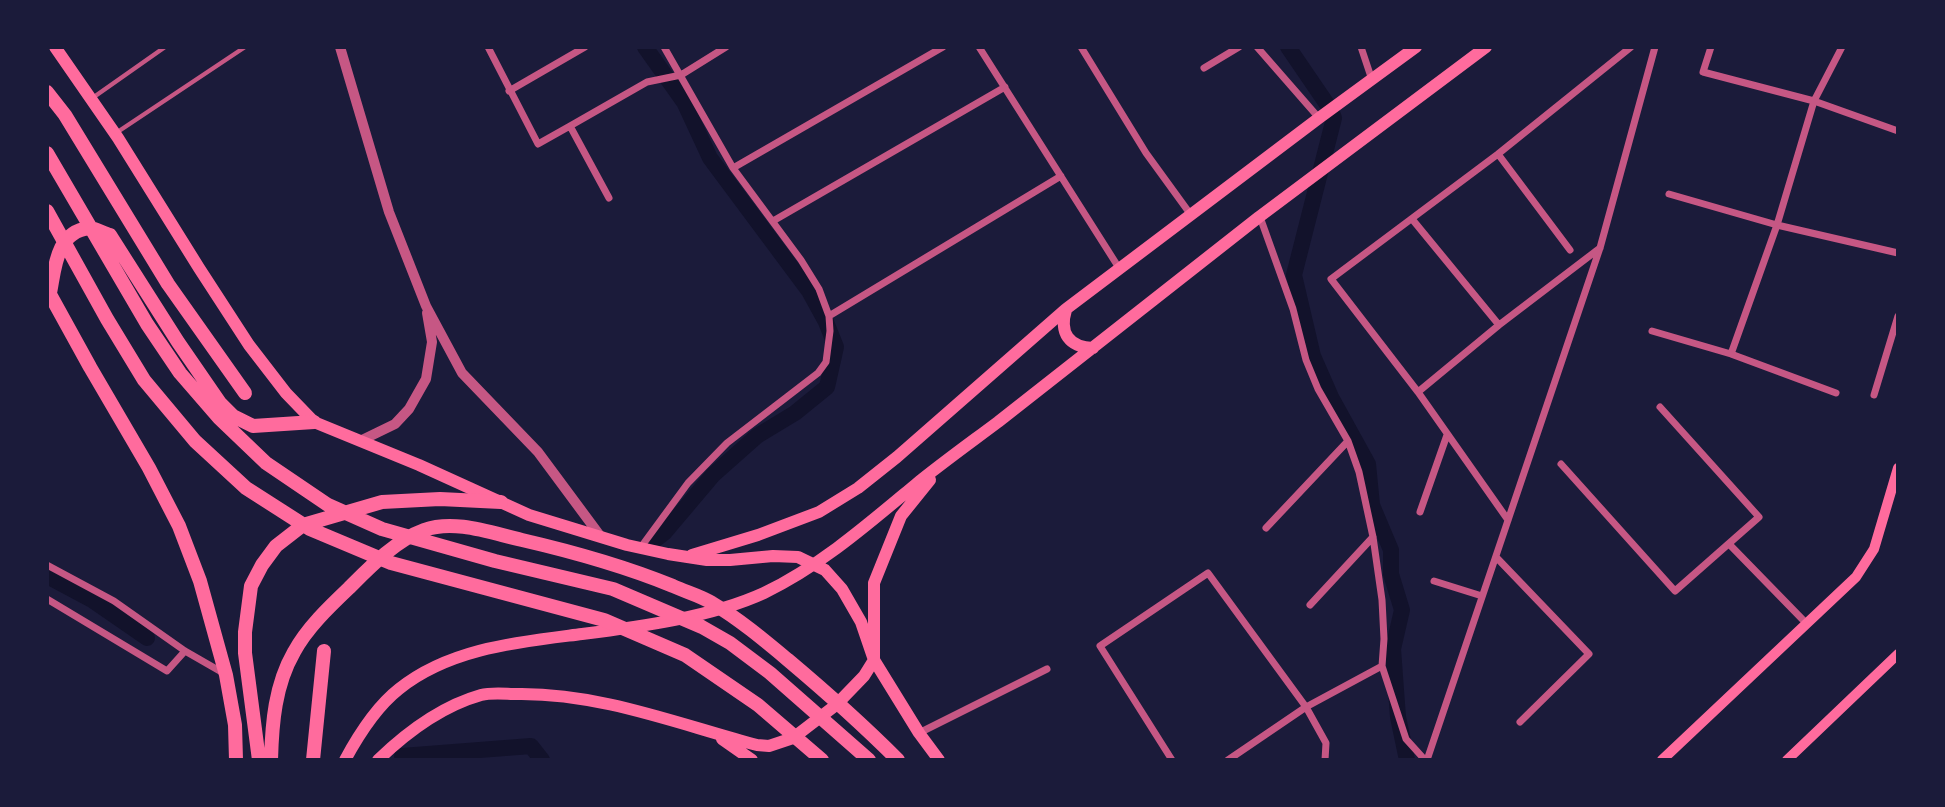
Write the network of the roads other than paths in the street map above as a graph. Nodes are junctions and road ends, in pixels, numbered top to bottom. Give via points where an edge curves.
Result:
1 (55, 47) edge
2 (165, 47) edge
3 (245, 47) edge
4 (340, 47) edge
5 (488, 47) edge
6 (585, 47) edge
7 (664, 47) edge
8 (726, 47) edge
9 (943, 47) edge
10 (979, 47) edge
11 (1081, 47) edge
12 (1239, 47) edge
13 (1256, 47) edge
14 (1361, 47) edge
15 (1416, 47) edge
16 (1486, 47) edge
17 (1631, 47) edge
18 (1655, 47) edge
19 (1712, 47) edge
20 (1842, 47) edge
21 (1204, 68) dead end
22 (681, 75) junction
23 (1372, 80) junction
24 (1005, 87) junction
25 (509, 91) junction
26 (47, 92) edge
27 (91, 99) junction
28 (1814, 102) junction
29 (1319, 118) junction
30 (570, 126) junction
31 (1898, 131) edge
32 (115, 134) junction
33 (47, 153) edge
34 (1498, 154) junction
35 (733, 168) junction
36 (1061, 176) junction
37 (1669, 194) dead end
38 (609, 198) dead end
39 (47, 211) edge
40 (1191, 215) junction
41 (1260, 217) junction
42 (1412, 219) junction
43 (773, 221) junction
44 (1777, 225) junction
45 (1600, 247) junction
46 (1570, 250) dead end
47 (1898, 253) edge
48 (1119, 268) junction
49 (49, 291) edge
50 (426, 306) junction
51 (1066, 309) junction
52 (829, 316) junction
53 (1898, 316) edge
54 (1499, 325) junction
55 (1652, 331) dead end
56 (1093, 348) junction
57 (1731, 354) junction
58 (1418, 392) junction
59 (245, 393) dead end
60 (1836, 393) dead end
61 (1874, 396) dead end
62 (1660, 407) dead end
63 (314, 422) junction
64 (1447, 435) junction
65 (1348, 440) junction
66 (360, 441) junction
67 (943, 463) junction
68 (1561, 464) dead end
69 (1898, 468) edge
70 (501, 502) junction
71 (1420, 512) dead end
72 (1508, 520) junction
73 (1266, 528) dead end
74 (601, 537) junction
75 (1373, 537) junction
76 (1729, 544) junction
77 (641, 547) junction
78 (685, 557) junction
79 (1496, 557) junction
80 (47, 565) edge
81 (1434, 581) dead end
82 (1482, 596) junction
83 (47, 599) edge
84 (1310, 605) dead end
85 (1806, 623) junction
86 (185, 650) junction
87 (324, 651) dead end
88 (1898, 654) edge
89 (874, 660) junction
90 (1382, 666) junction
91 (1047, 669) dead end
92 (226, 675) junction
93 (1306, 708) junction
94 (1520, 722) dead end
95 (713, 733) junction
96 (919, 733) junction
97 (1799, 755) edge
98 (236, 760) edge
99 (259, 760) edge
100 (271, 760) edge
101 (313, 760) edge
102 (345, 760) edge
103 (378, 760) edge
104 (741, 760) edge
105 (752, 760) edge
106 (822, 760) edge
107 (869, 760) edge
108 (898, 760) edge
109 (939, 760) edge
110 (1172, 760) edge
111 (1228, 760) edge
112 (1325, 760) edge
113 (1426, 760) edge
114 (1662, 760) edge
115 (1787, 760) edge

1 - 27 main road
2 - 27 lane
3 - 32 lane
4 - 50 street via 389,212
5 - 25 street
6 - 25 street
7 - 22 street
8 - 22 street
9 - 35 street
10 - 24 street
11 - 40 street via 1146,153
12 - 21 street
13 - 29 street
14 - 23 street
15 - 23 main road
16 - 41 main road
17 - 34 street
18 - 45 street
19 - 28 street via 1703,72
20 - 28 street
22 - 30 street via 647,82
22 - 35 street
23 - 29 main road
24 - 36 street
24 - 43 street
25 - 30 street via 538,144
26 - 59 highway via 169,284
27 - 32 main road
28 - 31 street
28 - 44 street
29 - 40 main road
30 - 38 street
32 - 63 main road via 249,345
33 - 107 highway via 180,373 266,463 328,505 382,529 613,589 702,626 770,673
34 - 42 street
34 - 46 street
35 - 43 street
36 - 48 street
36 - 52 street
37 - 44 street
39 - 106 highway via 144,380 195,440 246,488 310,529 391,563 604,620 685,655 758,705
40 - 48 main road
41 - 56 main road
41 - 65 street via 1306,360
42 - 54 street
42 - 58 street via 1331,279
43 - 52 street via 819,289
44 - 47 street
44 - 57 street
45 - 54 street
45 - 72 street
48 - 51 main road
49 - 63 highway via 60,246 72,234 91,228 110,235 178,342 233,416 253,426
49 - 92 highway via 179,526
50 - 66 street via 432,342 426,379 395,424
50 - 74 street via 462,373 538,452
51 - 56 main road via 1065,332 1082,348
51 - 78 main road via 858,488 819,512
52 - 77 street via 826,362 818,373 727,443 688,483
53 - 61 street
54 - 58 street
55 - 57 street
56 - 67 main road
57 - 60 street
58 - 64 street
62 - 76 street via 1759,517
63 - 66 main road
64 - 71 street
64 - 72 street
65 - 73 street
65 - 75 street
66 - 70 main road
67 - 89 main road via 901,516 874,583
67 - 102 main road via 849,541 743,601 645,626 547,638 451,658 397,690 371,718
68 - 76 street via 1675,591
69 - 85 main road via 1874,549 1856,577
70 - 74 main road
70 - 99 highway via 382,502 303,526 276,546 251,586 245,632
72 - 79 street
74 - 77 main road
75 - 84 street
75 - 90 street via 1382,600
76 - 85 street
77 - 78 main road
78 - 89 main road via 798,557 825,570 861,622
79 - 82 street
79 - 94 street via 1589,654
80 - 86 street via 114,601
81 - 82 street
82 - 113 street
83 - 86 street via 167,671
85 - 114 main road
86 - 92 street
87 - 101 highway
88 - 97 main road
89 - 95 main road via 835,705 793,738 757,746
89 - 96 main road
90 - 93 street
90 - 113 street via 1406,739
91 - 96 street
92 - 98 highway
93 - 110 street via 1208,573 1100,646
93 - 111 street
93 - 112 street via 1326,743
95 - 103 main road via 571,696 483,695 440,712
95 - 104 main road
95 - 105 main road
96 - 109 main road
97 - 115 main road
100 - 108 highway via 278,694 294,651 335,602 390,550 423,530 446,525 601,560 711,602 767,643

